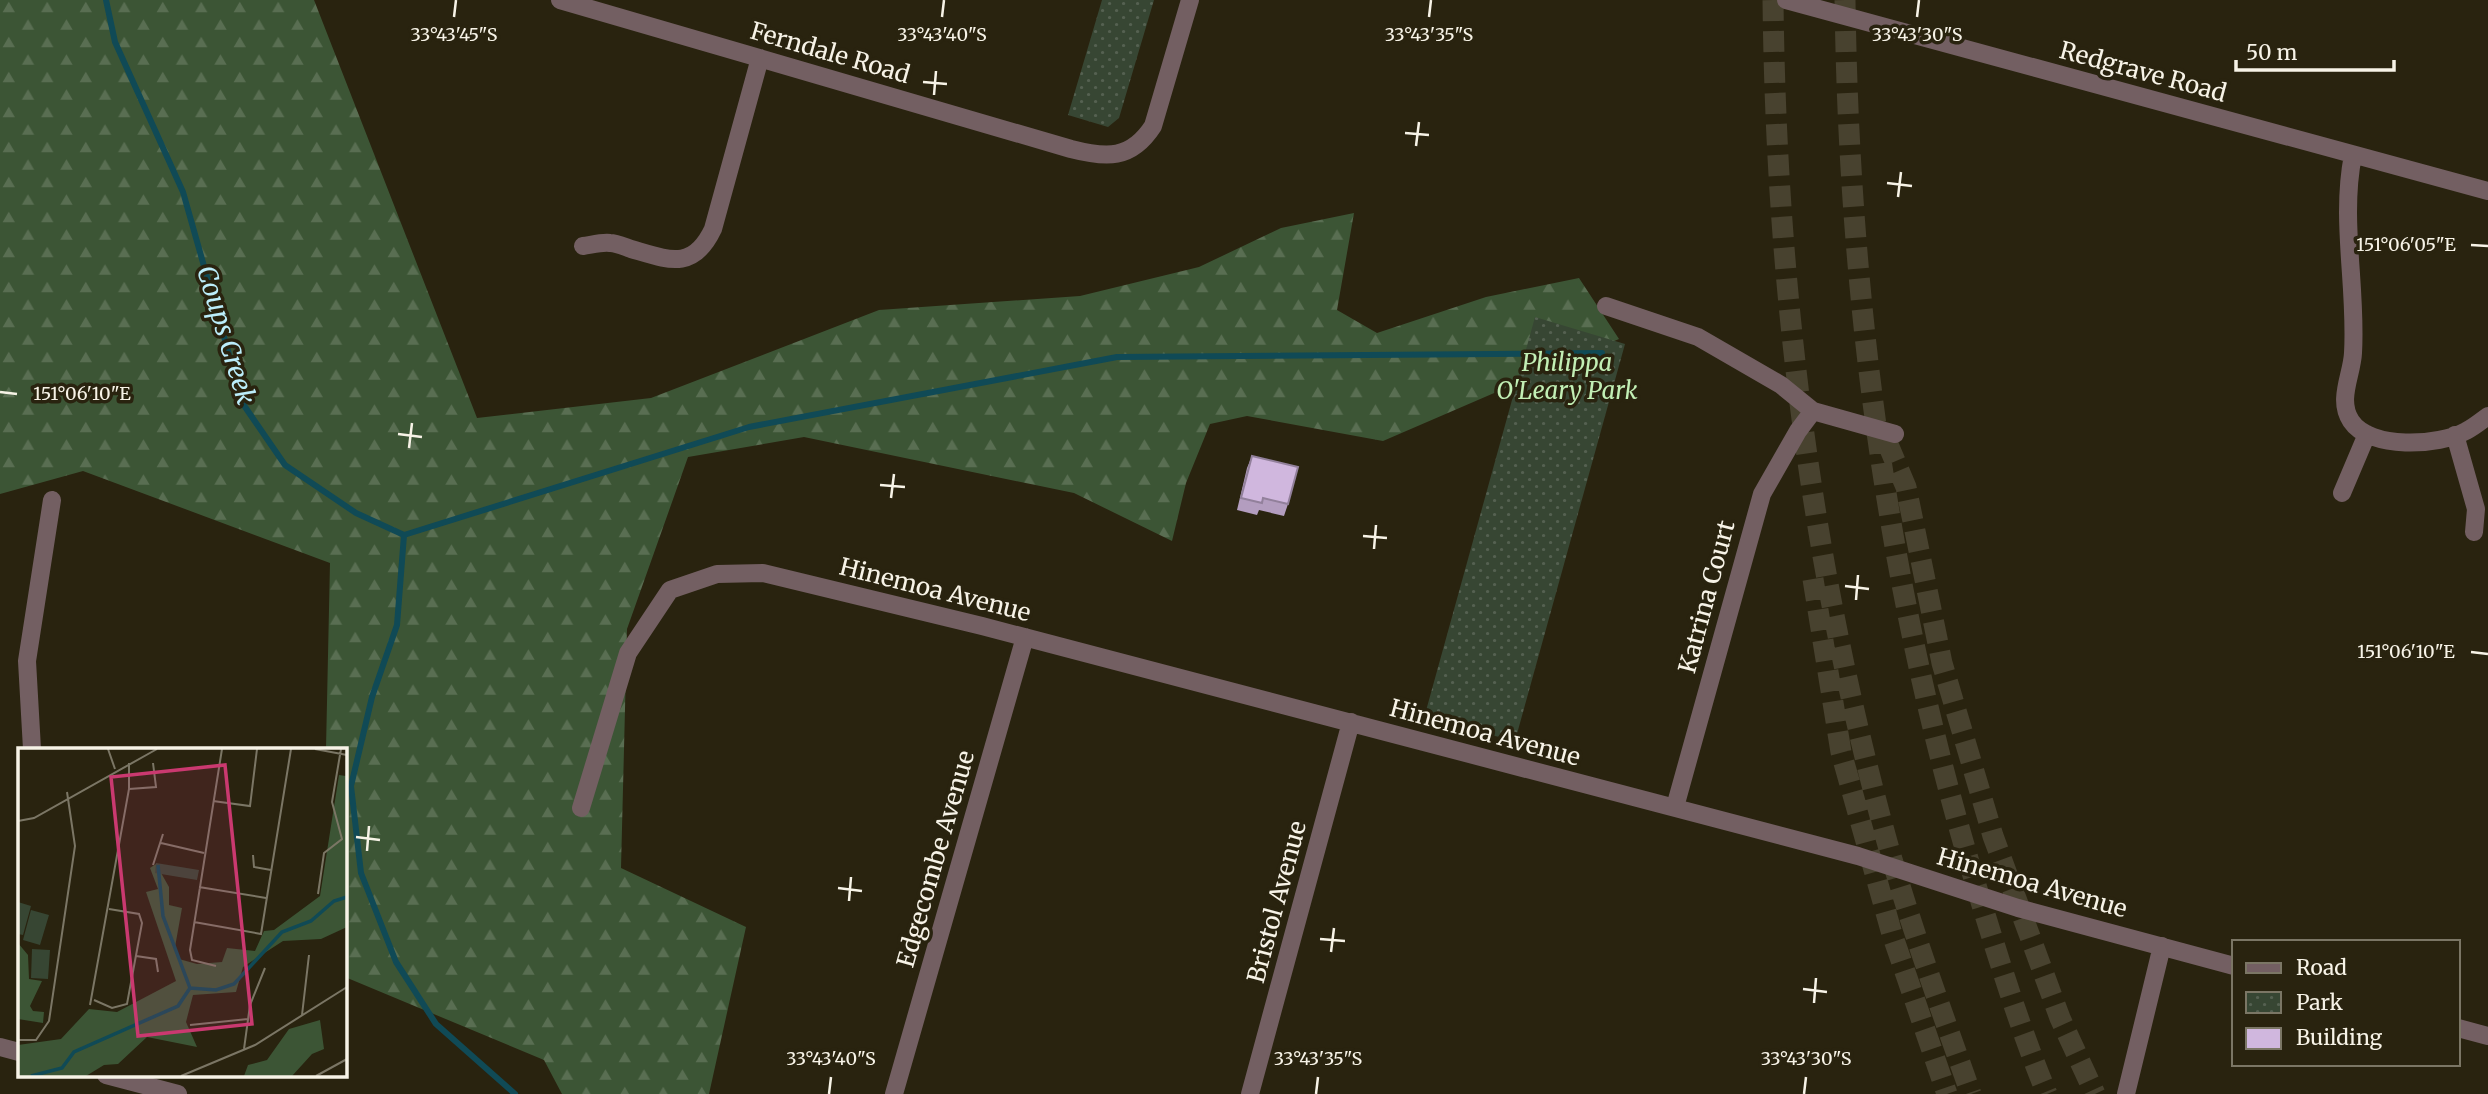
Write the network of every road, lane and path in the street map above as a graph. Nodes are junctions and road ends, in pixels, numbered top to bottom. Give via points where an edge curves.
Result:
1 (560, 0) edge
2 (1190, 0) edge
3 (1786, 0) edge
4 (760, 58) junction
5 (2353, 155) junction
6 (2488, 191) edge
7 (583, 246) dead end
8 (1606, 306) dead end
9 (1813, 411) junction
10 (2488, 416) edge
11 (1895, 434) dead end
12 (2367, 434) junction
13 (2455, 435) junction
14 (2342, 492) dead end
15 (52, 500) dead end
16 (2474, 532) dead end
17 (1025, 638) junction
18 (1351, 722) junction
19 (32, 748) edge
20 (1675, 807) junction
21 (581, 808) dead end
22 (2162, 946) junction
23 (2232, 965) edge
24 (2460, 1029) edge
25 (2488, 1036) edge
26 (0, 1047) edge
27 (18, 1052) edge
28 (110, 1076) edge
29 (178, 1094) edge
30 (894, 1094) edge
31 (1250, 1094) edge
32 (2126, 1094) edge

1 - 4 street, Ferndale Road
2 - 4 street, Ferndale Road via 1153,126 1143,142 1110,155 1070,149
3 - 5 street, Redgrave Road
4 - 7 street via 707,243 681,260 611,243
5 - 6 street, Redgrave Road
5 - 12 street via 2347,209 2353,354 2345,397 2350,420
8 - 9 street via 1698,337 1781,386
9 - 11 street
9 - 20 street, Katrina Court via 1762,494
10 - 13 street
12 - 13 street via 2425,442
12 - 14 street
13 - 16 street via 2476,509
15 - 19 street via 27,661
17 - 18 street, Hinemoa Avenue
17 - 21 street, Hinemoa Avenue via 763,573 717,574 670,590 628,653
17 - 30 street, Edgecombe Avenue
18 - 20 street, Hinemoa Avenue
18 - 31 street, Bristol Avenue
20 - 22 street, Hinemoa Avenue
22 - 23 street, Hinemoa Avenue
22 - 32 street
24 - 25 street
26 - 27 street
28 - 29 street

